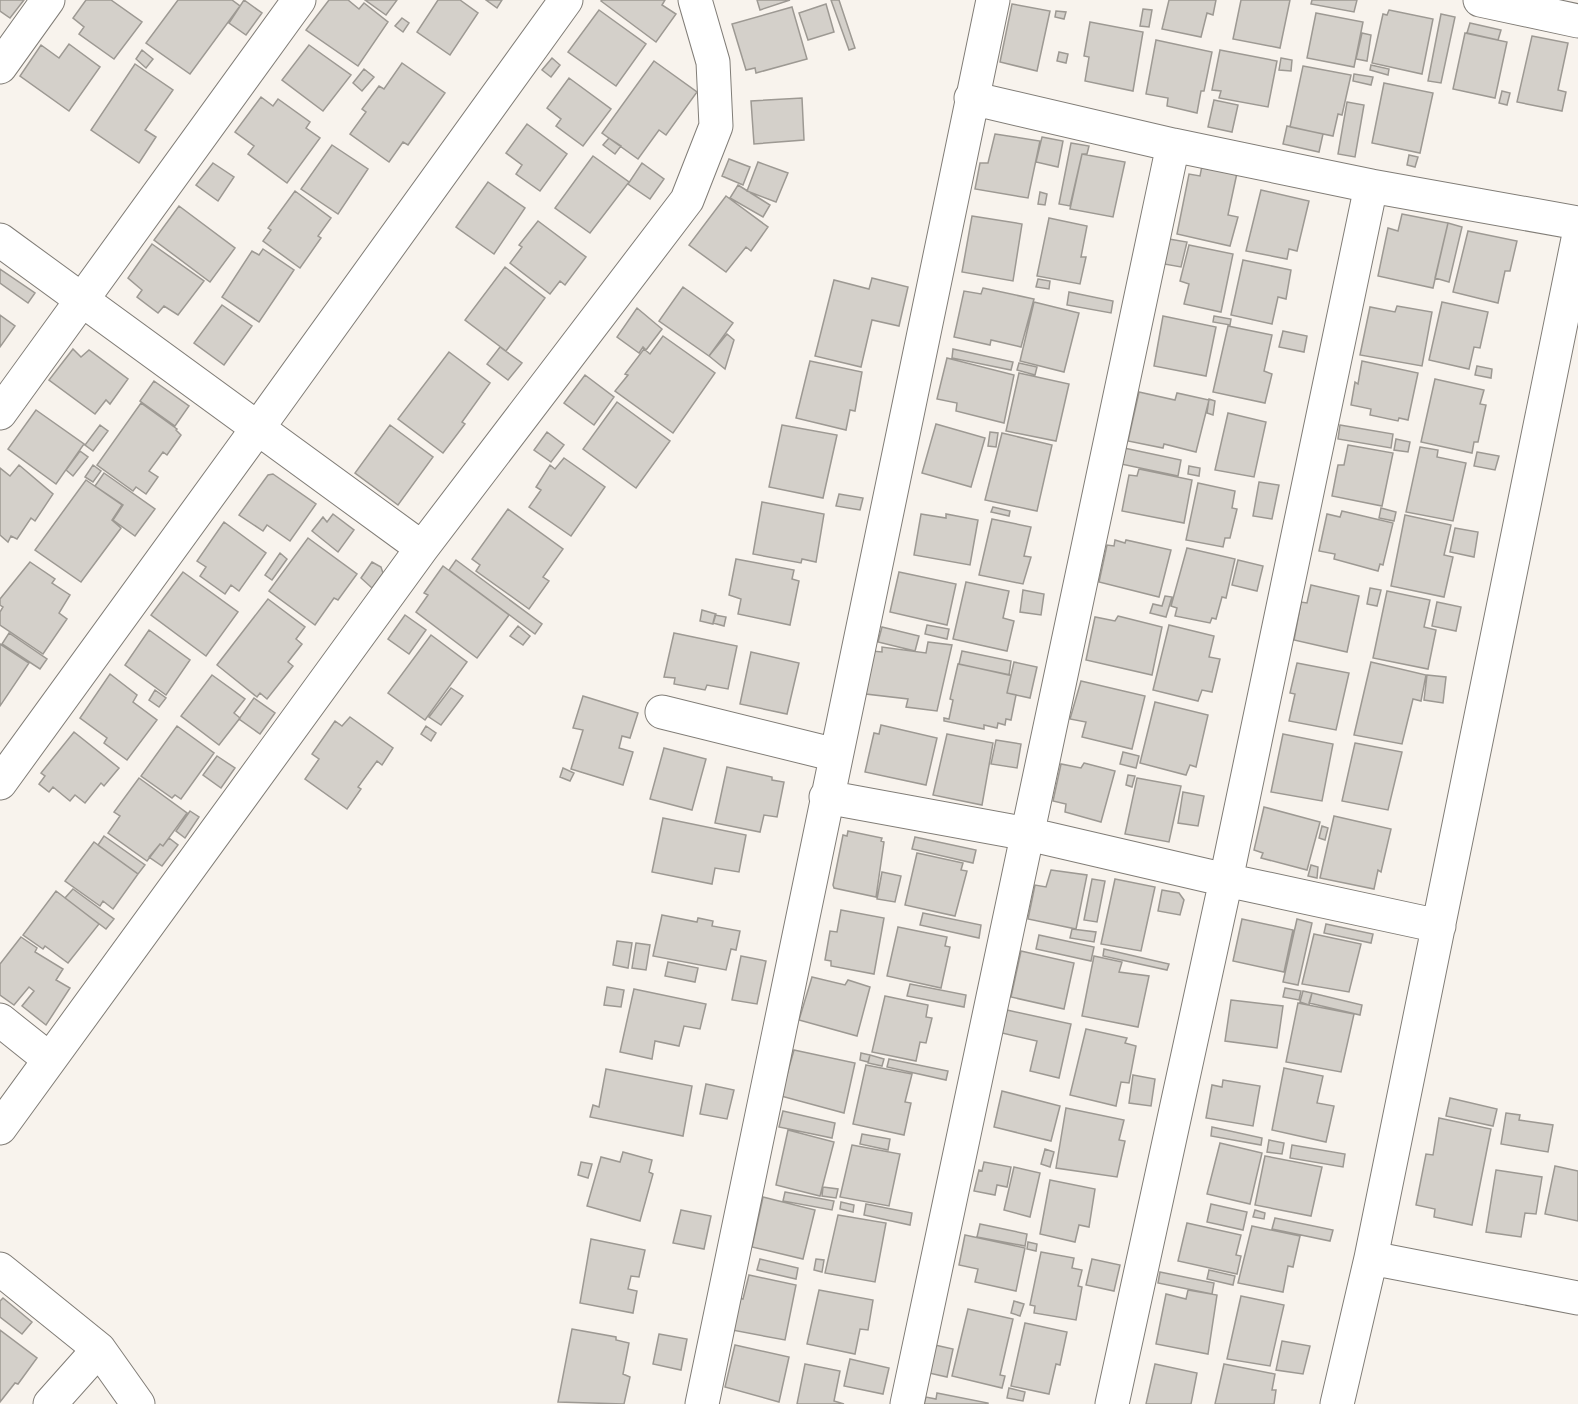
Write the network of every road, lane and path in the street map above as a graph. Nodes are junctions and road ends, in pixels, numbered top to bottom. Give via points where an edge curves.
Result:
1 (48, 0) edge
2 (299, 0) edge
3 (566, 0) edge
4 (695, 0) edge
5 (993, 0) edge
6 (1480, 0) edge
7 (1578, 21) edge
8 (0, 67) edge
9 (971, 98) junction
10 (1173, 145) junction
11 (1371, 186) junction
12 (1578, 223) edge
13 (1578, 239) edge
14 (0, 240) edge
15 (83, 300) junction
16 (0, 413) edge
17 (258, 429) junction
18 (422, 548) junction
19 (662, 712) dead end
20 (836, 755) junction
21 (0, 783) edge
22 (826, 797) junction
23 (1028, 834) junction
24 (1226, 880) junction
25 (1439, 926) junction
26 (0, 1020) edge
27 (50, 1059) junction
28 (0, 1128) edge
29 (1371, 1258) junction
30 (0, 1269) edge
31 (1578, 1298) edge
32 (99, 1349) junction
33 (51, 1404) edge
34 (138, 1404) edge
35 (702, 1404) edge
36 (908, 1404) edge
37 (1112, 1404) edge
38 (1336, 1404) edge

1 - 8 street
2 - 15 street
3 - 17 street
4 - 18 street via 713,62 716,126 687,200
5 - 9 street
6 - 7 street
9 - 10 street
9 - 20 street
10 - 11 street
10 - 23 street
11 - 12 street
11 - 24 street
13 - 25 street
14 - 15 street
15 - 16 street
15 - 17 street
17 - 18 street
17 - 21 street
18 - 27 street
19 - 20 street
20 - 22 street
22 - 23 street
22 - 35 street
23 - 24 street
23 - 36 street
24 - 25 street
24 - 37 street
25 - 29 street
26 - 27 street
27 - 28 street
29 - 31 street
29 - 38 street
30 - 32 street
32 - 33 street
32 - 34 street

